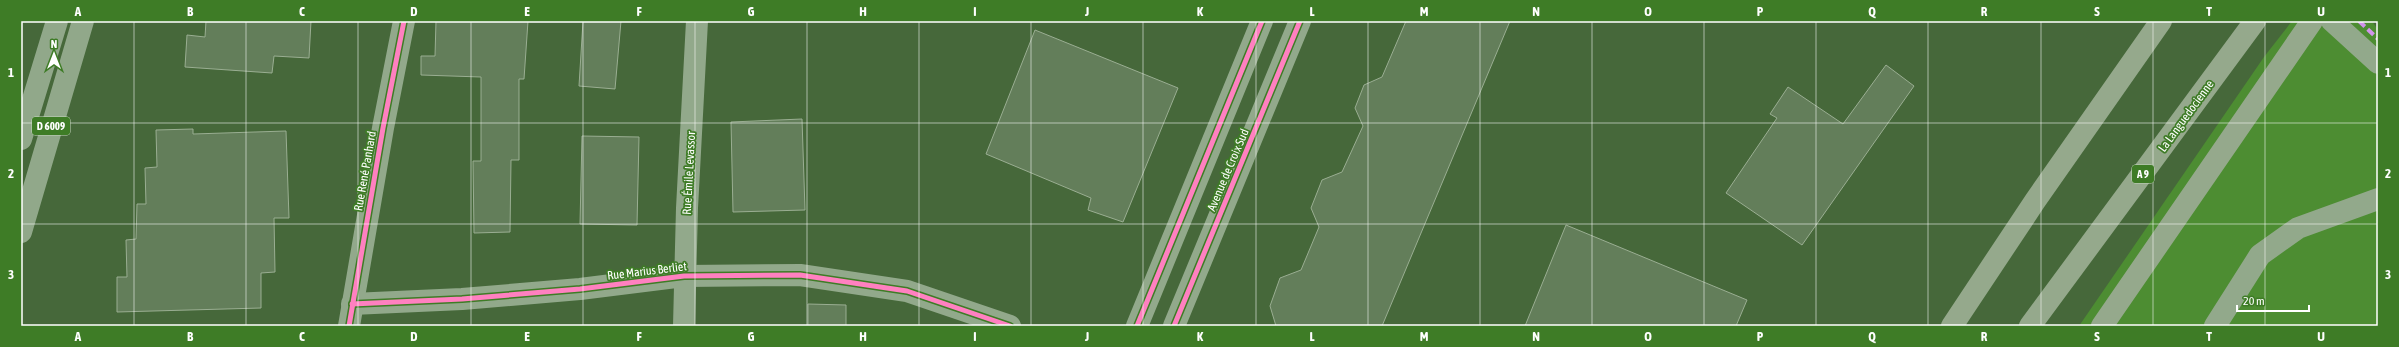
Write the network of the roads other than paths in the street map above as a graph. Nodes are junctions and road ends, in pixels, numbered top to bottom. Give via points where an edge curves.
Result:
1 (57, 21) edge
2 (83, 21) edge
3 (404, 21) edge
4 (697, 21) edge
5 (1262, 21) edge
6 (1300, 21) edge
7 (2161, 21) edge
8 (2256, 21) edge
9 (2312, 21) edge
10 (2332, 21) edge
11 (2372, 58) edge
12 (21, 139) edge
13 (2378, 199) edge
14 (21, 232) edge
15 (684, 276) junction
16 (352, 304) junction
17 (349, 326) edge
18 (684, 326) edge
19 (1010, 326) edge
20 (1137, 326) edge
21 (1174, 326) edge
22 (1952, 326) edge
23 (2030, 326) edge
24 (2102, 326) edge
25 (2215, 326) edge

1 - 12 main road, D 6009
2 - 14 main road, D 6009
3 - 16 street, Rue René Panhard
4 - 15 street, Rue Émile Levassor
5 - 20 street, Avenue de Croix Sud
6 - 21 street, Avenue de Croix Sud
7 - 22 highway via 2035,201
8 - 23 highway, La Languedocienne / A 9
9 - 24 highway
10 - 11 street
13 - 25 street via 2298,228 2260,254
15 - 16 street, Rue Marius Berliet via 556,292 462,300
15 - 18 street, Rue Émile Levassor
15 - 19 street, Rue Marius Berliet via 800,275 907,291
16 - 17 street, Rue René Panhard

